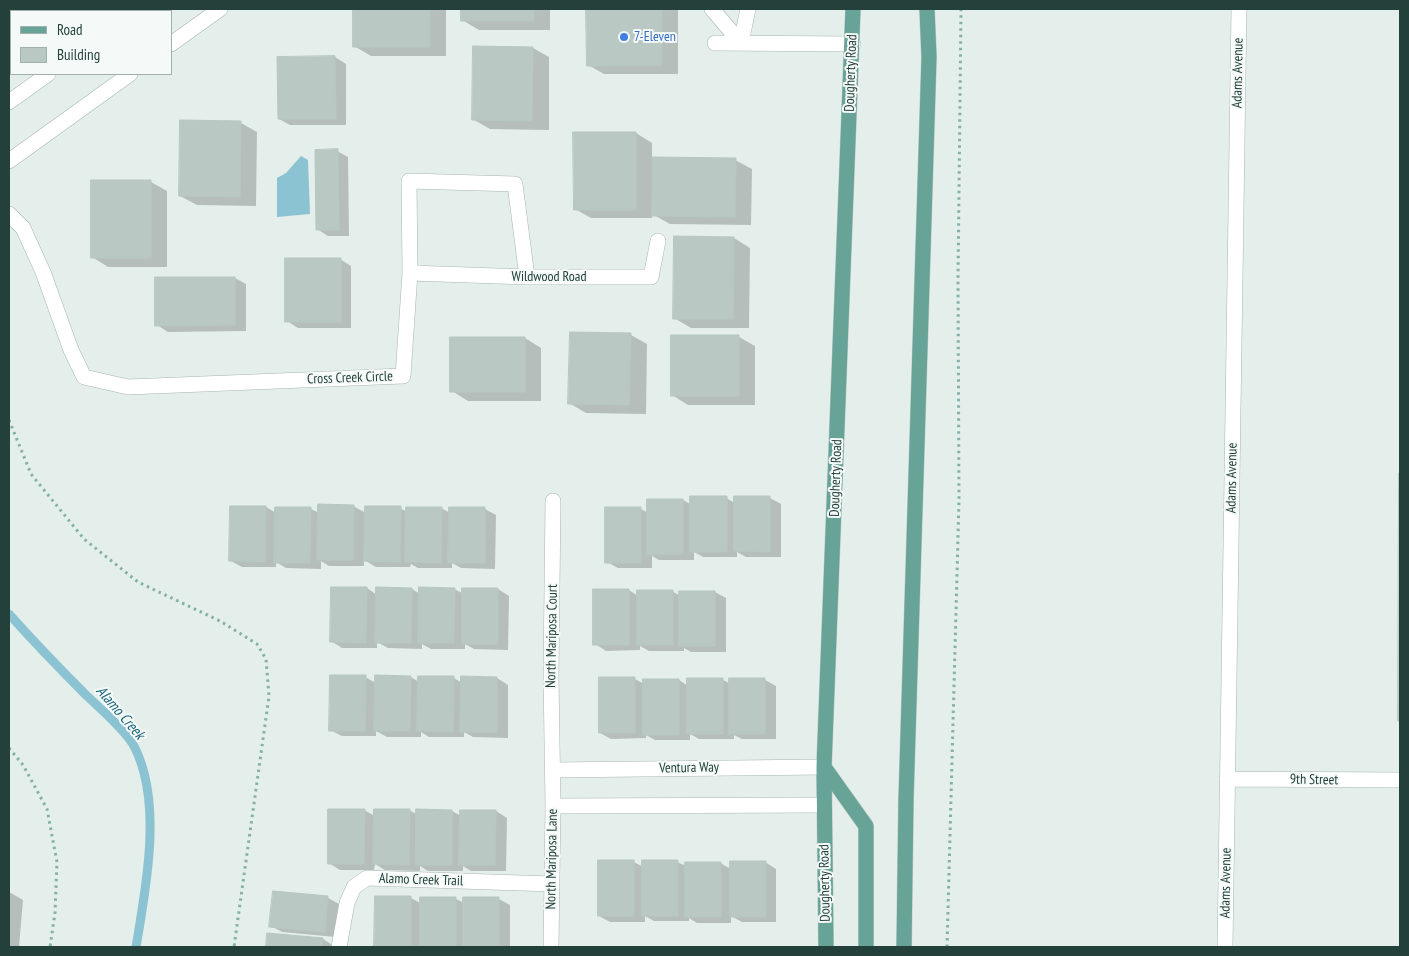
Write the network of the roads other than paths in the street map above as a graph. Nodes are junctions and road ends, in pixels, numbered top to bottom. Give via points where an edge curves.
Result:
1 (220, 9) edge
2 (712, 9) edge
3 (748, 9) edge
4 (853, 9) edge
5 (927, 9) edge
6 (1238, 9) edge
7 (172, 43) edge
8 (715, 43) dead end
9 (741, 43) junction
10 (853, 44) junction
11 (47, 75) edge
12 (129, 75) edge
13 (9, 102) edge
14 (9, 161) edge
15 (9, 214) edge
16 (658, 241) dead end
17 (410, 273) junction
18 (527, 277) junction
19 (553, 501) dead end
20 (824, 767) junction
21 (553, 770) junction
22 (1227, 779) junction
23 (1400, 780) edge
24 (824, 804) junction
25 (554, 806) junction
26 (552, 884) junction
27 (340, 947) edge
28 (551, 947) edge
29 (826, 947) edge
30 (866, 947) edge
31 (904, 947) edge
32 (1225, 947) edge

1 - 7 street
2 - 9 street
3 - 9 street
4 - 10 main road, Dougherty Road
5 - 31 main road
6 - 22 street, Adams Avenue
8 - 9 street
9 - 10 street
10 - 20 main road, Dougherty Road
11 - 13 street
12 - 14 street
15 - 17 street, Cross Creek Circle via 23,228 84,377 128,387 403,376
16 - 18 street, Wildwood Road via 651,277
17 - 18 street, Wildwood Road
17 - 18 street, Cross Creek Circle via 409,181 515,184
19 - 21 street, North Mariposa Court
20 - 21 street, Ventura Way
20 - 24 main road, Dougherty Road
20 - 30 main road via 866,826
21 - 25 street, North Mariposa Lane
22 - 23 street, 9th Street
22 - 32 street, Adams Avenue
24 - 25 street
24 - 29 main road, Dougherty Road
25 - 26 street, North Mariposa Lane
26 - 27 street, Alamo Creek Trail via 367,878 354,887 347,903
26 - 28 street, North Mariposa Lane

